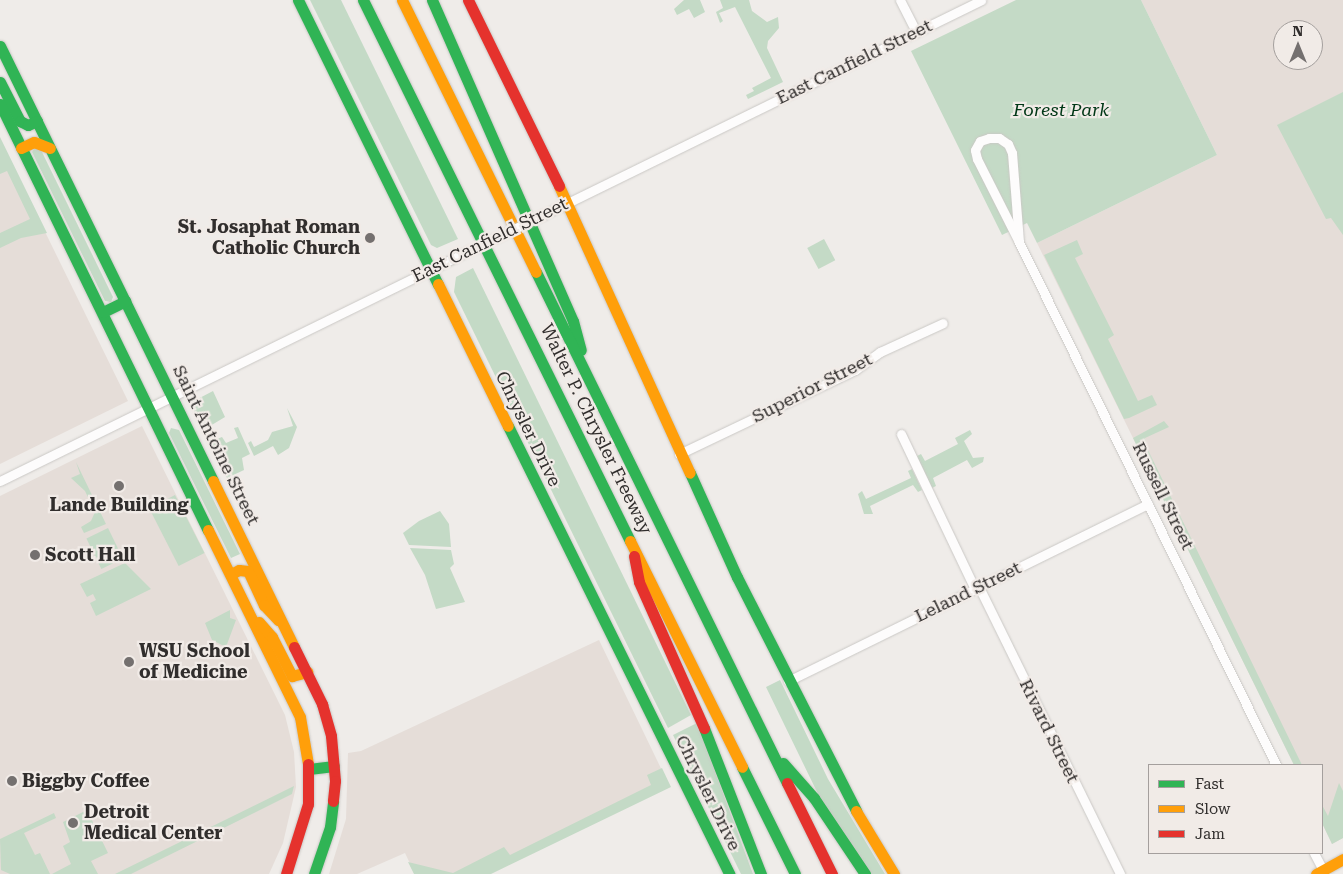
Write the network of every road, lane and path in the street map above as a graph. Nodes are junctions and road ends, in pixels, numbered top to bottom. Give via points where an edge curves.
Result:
1 (298, 0) edge
2 (363, 0) edge
3 (402, 0) edge
4 (432, 0) edge
5 (468, 0) edge
6 (900, 0) edge
7 (980, 0) edge
8 (916, 32) junction
9 (0, 46) edge
10 (0, 57) edge
11 (13, 71) junction
12 (0, 82) edge
13 (0, 104) edge
14 (37, 120) junction
15 (22, 148) junction
16 (50, 148) junction
17 (568, 203) junction
18 (1020, 242) junction
19 (430, 269) junction
20 (126, 301) junction
21 (103, 312) junction
22 (943, 323) dead end
23 (590, 384) junction
24 (172, 396) junction
25 (149, 407) junction
26 (901, 434) dead end
27 (679, 454) junction
28 (0, 481) edge
29 (1148, 504) junction
30 (630, 535) junction
31 (231, 574) junction
32 (977, 588) junction
33 (248, 609) junction
34 (286, 628) junction
35 (307, 672) junction
36 (788, 681) junction
37 (770, 749) junction
38 (1276, 764) edge
39 (334, 766) junction
40 (309, 769) junction
41 (1314, 854) edge
42 (1343, 859) edge
43 (1321, 873) edge
44 (286, 874) edge
45 (314, 874) edge
46 (728, 874) edge
47 (761, 874) edge
48 (795, 874) edge
49 (832, 874) edge
50 (865, 874) edge
51 (894, 874) edge
52 (1120, 874) edge

1 - 19 main road, Chrysler Drive
2 - 30 main road, Walter P. Chrysler Freeway
3 - 23 main road, Walter P. Chrysler Freeway
4 - 23 main road via 573,321
5 - 17 main road
6 - 8 street
7 - 8 street, East Canfield Street
8 - 17 street, East Canfield Street
9 - 11 main road, Saint Antoine Street
10 - 11 main road
11 - 14 main road, Saint Antoine Street
12 - 14 main road via 20,121 28,125
13 - 15 main road
14 - 16 main road, Saint Antoine Street
15 - 16 main road via 34,142
15 - 21 main road
16 - 20 main road, Saint Antoine Street
17 - 19 street, East Canfield Street, bridge
17 - 27 main road
18 - 18 street, Russell Street via 1012,154 1008,144 999,138 980,141 975,150 977,159
18 - 29 street, Russell Street
19 - 24 street, East Canfield Street
19 - 46 main road, Chrysler Drive
20 - 21 main road
20 - 24 main road, Saint Antoine Street
21 - 25 main road
22 - 27 street, Superior Street via 880,352 855,370
23 - 37 main road, Walter P. Chrysler Freeway
24 - 25 street, East Canfield Street
24 - 34 main road, Saint Antoine Street
25 - 28 street, East Canfield Street
25 - 31 main road
26 - 32 street, Rivard Street
27 - 36 main road
29 - 32 street, Leland Street
29 - 38 street, Russell Street
30 - 47 main road via 639,582 697,710
30 - 48 main road, Walter P. Chrysler Freeway
31 - 33 main road
31 - 34 main road via 238,570 248,571 264,605
32 - 36 street, Leland Street
32 - 52 street, Rivard Street
33 - 35 main road via 272,637 292,676
33 - 40 main road via 300,717
34 - 35 main road, Saint Antoine Street
35 - 39 main road, Saint Antoine Street via 328,723
36 - 51 main road via 840,785
37 - 49 main road, Walter P. Chrysler Freeway
37 - 50 main road via 814,798
39 - 40 main road
39 - 45 main road, Saint Antoine Street via 332,815
40 - 44 main road via 308,804
41 - 43 street
42 - 43 main road

